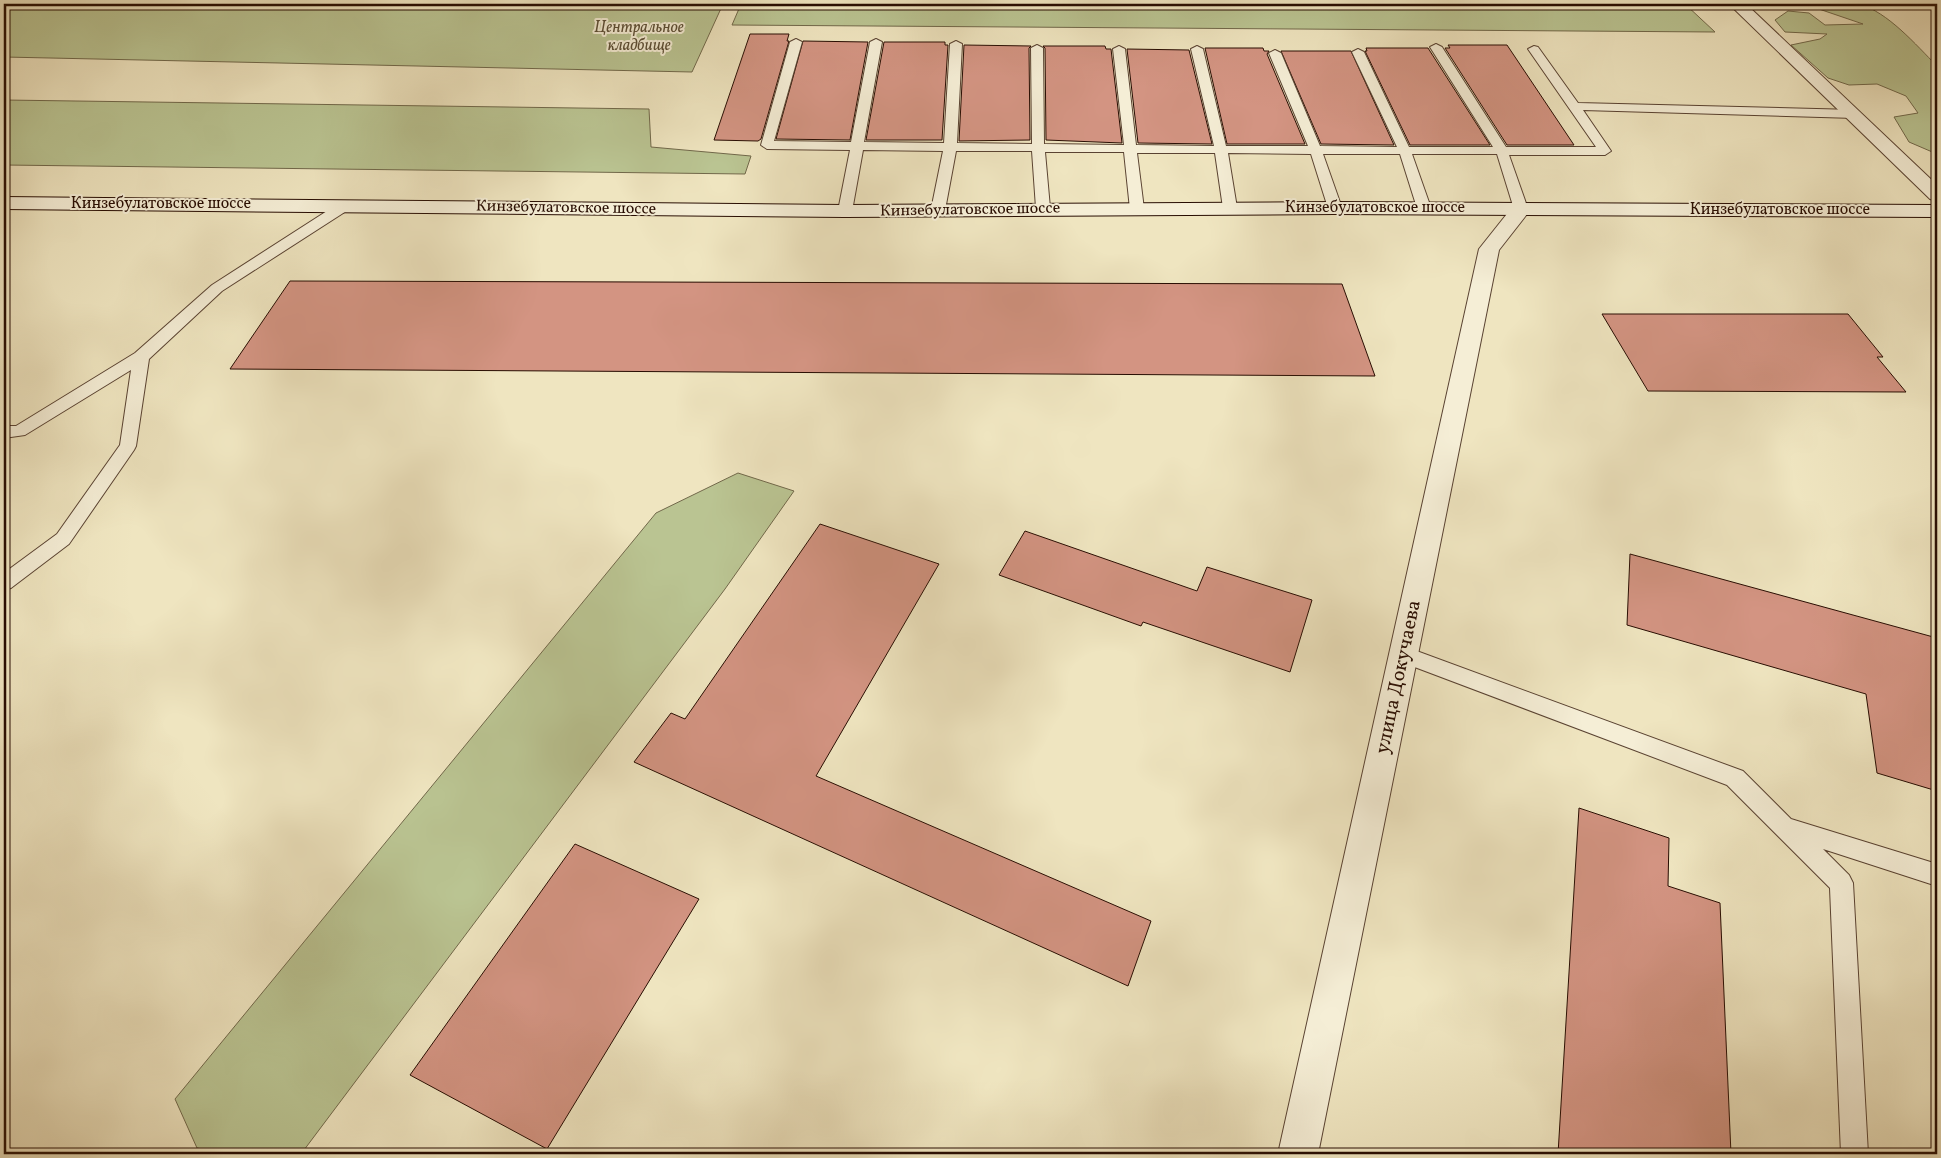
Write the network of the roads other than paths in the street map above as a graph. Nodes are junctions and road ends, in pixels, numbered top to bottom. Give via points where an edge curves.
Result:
1 (1737, 4) edge
2 (796, 42) dead end
3 (876, 42) dead end
4 (956, 44) dead end
5 (1436, 47) dead end
6 (1037, 48) dead end
7 (1119, 48) dead end
8 (1197, 48) dead end
9 (1534, 49) dead end
10 (1358, 52) dead end
11 (1275, 53) dead end
12 (1574, 106) junction
13 (1855, 114) junction
14 (857, 146) junction
15 (950, 148) junction
16 (1038, 148) junction
17 (1130, 149) junction
18 (1220, 150) junction
19 (1316, 151) junction
20 (1405, 151) junction
21 (1502, 151) junction
22 (1937, 195) edge
23 (4, 203) edge
24 (346, 205) junction
25 (1043, 208) junction
26 (1230, 208) junction
27 (1335, 208) junction
28 (1424, 208) junction
29 (1137, 209) junction
30 (1521, 209) junction
31 (938, 210) junction
32 (845, 211) junction
33 (1937, 211) edge
34 (141, 357) junction
35 (4, 432) edge
36 (4, 583) edge
37 (1403, 654) junction
38 (1784, 827) junction
39 (1937, 875) edge
40 (1298, 1154) edge
41 (1855, 1154) edge

1 - 13 main road
2 - 14 lane via 767,145
3 - 14 lane
4 - 15 lane
5 - 21 lane
6 - 16 lane
7 - 17 lane
8 - 18 lane
9 - 12 lane
10 - 20 lane
11 - 19 lane
12 - 13 lane
12 - 21 lane via 1606,151
13 - 22 main road
14 - 15 lane
14 - 32 lane
15 - 16 lane
15 - 31 lane
16 - 17 lane
16 - 25 lane
17 - 18 lane
17 - 29 lane
18 - 19 lane
18 - 26 lane
19 - 20 lane
19 - 27 lane
20 - 21 lane
20 - 28 lane
21 - 30 lane
23 - 24 main road, Кинзебулатовское шоссе
24 - 32 main road, Кинзебулатовское шоссе
24 - 34 lane via 217,288
25 - 29 main road, Кинзебулатовское шоссе
25 - 31 main road, Кинзебулатовское шоссе
26 - 27 main road, Кинзебулатовское шоссе
26 - 29 main road, Кинзебулатовское шоссе
27 - 28 main road, Кинзебулатовское шоссе
28 - 30 main road, Кинзебулатовское шоссе
30 - 33 main road, Кинзебулатовское шоссе
30 - 37 main road, улица Докучаева via 1489,249
31 - 32 main road, Кинзебулатовское шоссе
34 - 35 lane via 19,431
34 - 36 lane via 128,446 63,539
37 - 38 lane via 1735,778
37 - 40 main road, улица Докучаева
38 - 39 lane
38 - 41 lane via 1841,883

